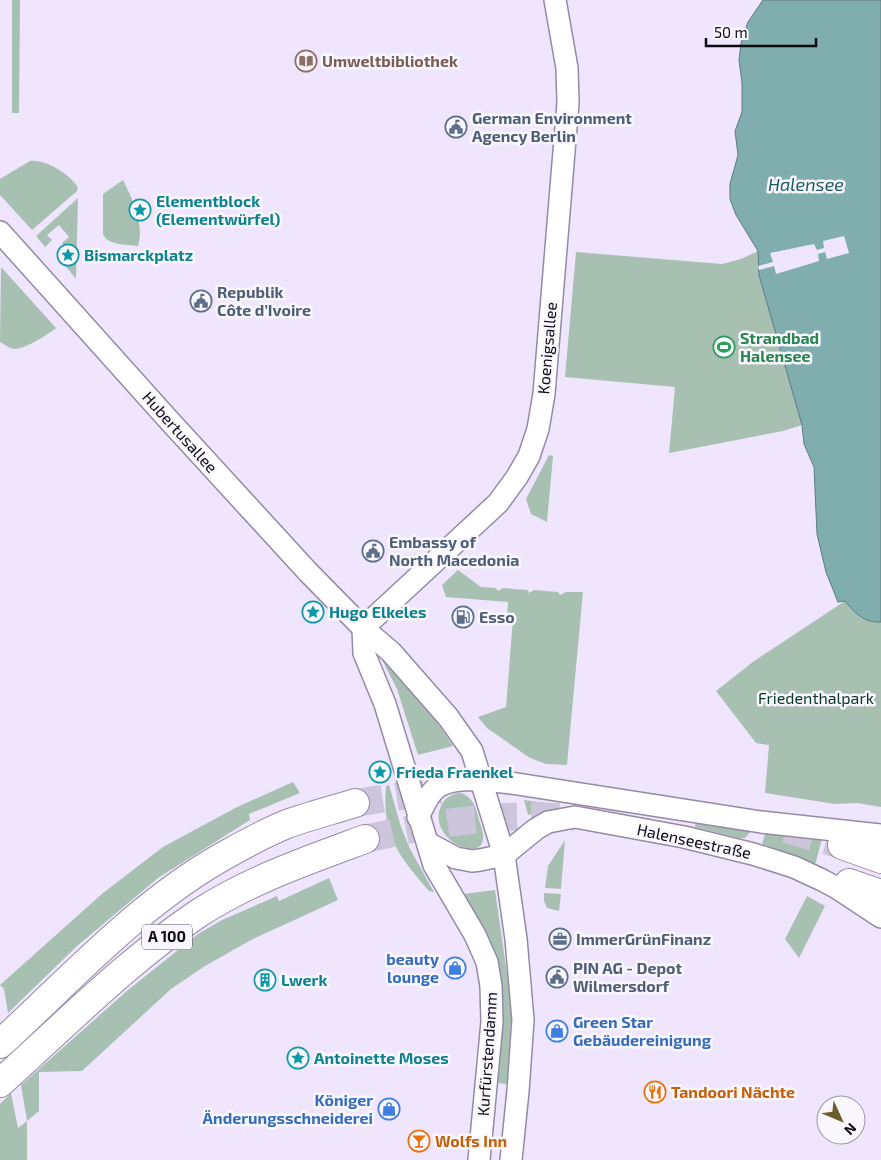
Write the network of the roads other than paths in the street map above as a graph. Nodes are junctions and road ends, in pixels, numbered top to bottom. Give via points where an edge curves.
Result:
1 (555, 0) edge
2 (0, 232) edge
3 (363, 628) junction
4 (482, 780) junction
5 (355, 803) tunnel mouth
6 (418, 817) junction
7 (881, 835) edge
8 (365, 839) tunnel mouth
9 (428, 842) junction
10 (842, 845) tunnel mouth
11 (504, 855) junction
12 (881, 859) edge
13 (849, 883) dead end
14 (881, 894) edge
15 (881, 917) edge
16 (0, 1044) edge
17 (0, 1084) edge
18 (479, 1160) edge
19 (511, 1160) edge

1 - 3 main road, Koenigsallee via 567,68 568,103 544,394 538,428 529,456 498,503
2 - 3 main road, Hubertusallee via 308,572
3 - 4 main road, Hubertusallee via 392,652 448,718 472,751
3 - 6 main road via 364,653 385,704
4 - 6 main road via 445,783 435,789
4 - 7 main road, Halenseestraße via 761,822
4 - 11 main road
5 - 16 highway, A 100 via 286,825 228,853 181,883 131,921
6 - 9 main road
8 - 17 highway, A 100 via 295,864 200,913 114,978
9 - 11 main road via 464,860
9 - 18 main road, Kurfürstendamm via 434,865 480,946 491,986 492,1022
10 - 12 highway
11 - 15 main road, Halenseestraße via 548,822 575,817 684,837 762,856 837,888
11 - 19 main road, Kurfürstendamm via 523,1020
13 - 14 highway

